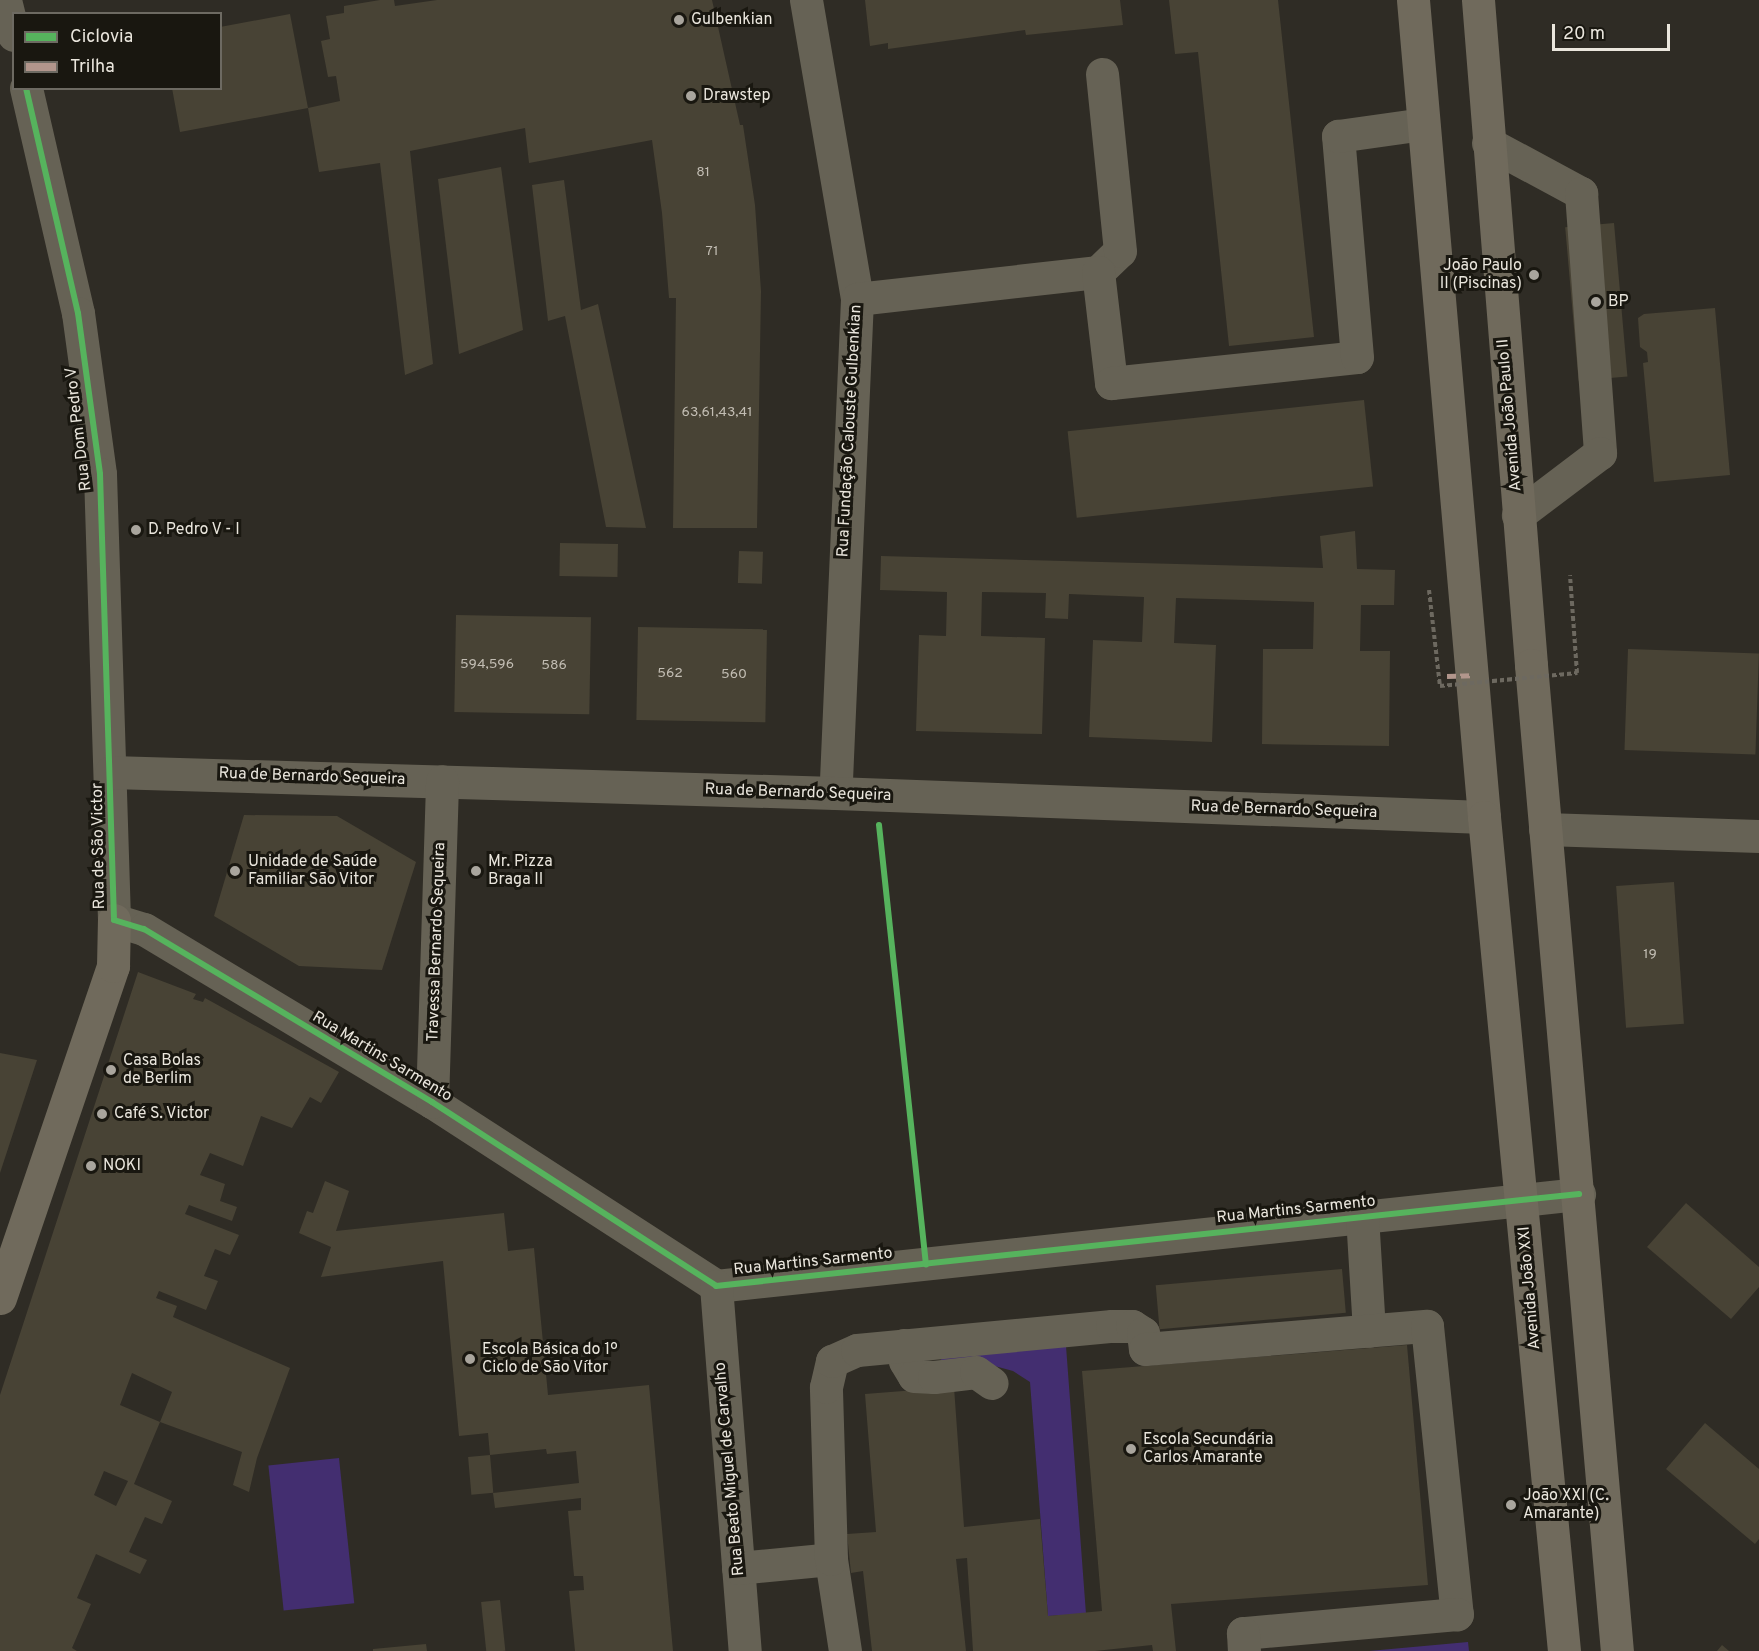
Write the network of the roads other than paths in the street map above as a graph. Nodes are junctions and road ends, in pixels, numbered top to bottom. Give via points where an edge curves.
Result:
1 (5, 0) edge
2 (806, 0) edge
3 (1413, 0) edge
4 (1478, 0) edge
5 (12, 27) edge
6 (1102, 74) dead end
7 (26, 90) edge
8 (1423, 124) junction
9 (1488, 143) junction
10 (1098, 272) junction
11 (856, 299) junction
12 (1518, 515) junction
13 (111, 772) junction
14 (442, 781) junction
15 (835, 794) junction
16 (1484, 817) junction
17 (1545, 829) junction
18 (1759, 836) edge
19 (114, 920) junction
20 (432, 1102) junction
21 (1579, 1194) junction
22 (1523, 1199) junction
23 (1362, 1216) junction
24 (716, 1286) junction
25 (0, 1298) edge
26 (1370, 1331) junction
27 (904, 1345) junction
28 (992, 1383) dead end
29 (831, 1559) junction
30 (738, 1568) junction
31 (745, 1651) edge
32 (845, 1651) edge
33 (1244, 1651) edge
34 (1564, 1651) edge
35 (1617, 1651) edge

1 - 5 street
2 - 11 street, Rua Fundação Calouste Gulbenkian
3 - 8 main road
4 - 9 main road, Avenida João Paulo II
6 - 10 street via 1120,251
7 - 13 street, Rua Dom Pedro V via 78,313 100,474
8 - 10 street via 1338,136 1357,357 1111,383
8 - 16 main road
9 - 12 main road, Avenida João Paulo II
9 - 12 street via 1581,193 1600,453
10 - 11 street
11 - 15 street, Rua Fundação Calouste Gulbenkian
12 - 17 main road, Avenida João Paulo II
13 - 14 street, Rua de Bernardo Sequeira
13 - 19 street, Rua de São Victor
14 - 15 street, Rua de Bernardo Sequeira
14 - 20 street, Travessa Bernardo Sequeira
15 - 16 street, Rua de Bernardo Sequeira
16 - 22 main road, Avenida João XXI
17 - 18 street
17 - 21 main road
19 - 20 street, Rua Martins Sarmento via 144,929
19 - 25 main road, Rua de São Victor via 113,966
20 - 24 street, Rua Martins Sarmento
21 - 22 street, Rua Martins Sarmento
21 - 35 main road
22 - 23 street, Rua Martins Sarmento
22 - 34 main road, Avenida João XXI
23 - 24 street, Rua Martins Sarmento
23 - 26 street
24 - 30 street, Rua Beato Miguel de Carvalho
26 - 27 street via 1145,1349 1143,1333 1132,1326 1112,1326
26 - 33 street via 1427,1326 1457,1614 1243,1634
27 - 28 street via 905,1361 914,1376 976,1372
27 - 29 street via 857,1350 832,1361 826,1387
29 - 30 street
29 - 32 street
30 - 31 street, Rua Beato Miguel de Carvalho

